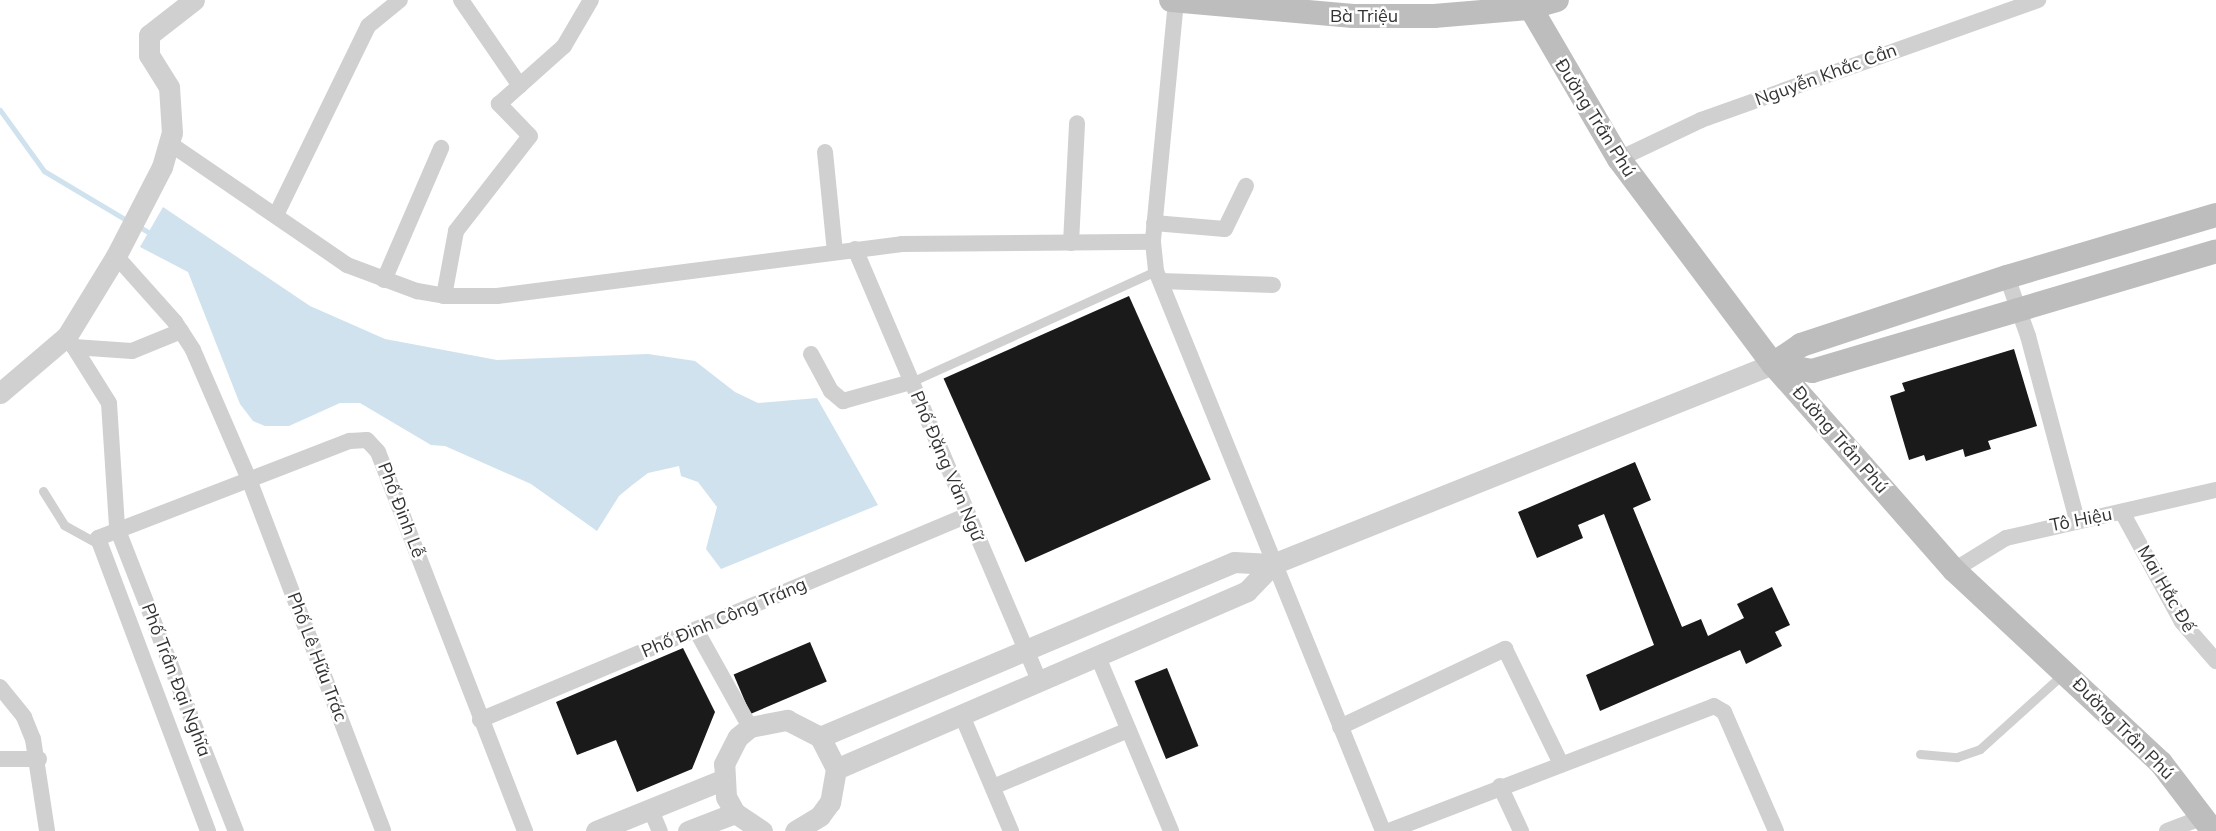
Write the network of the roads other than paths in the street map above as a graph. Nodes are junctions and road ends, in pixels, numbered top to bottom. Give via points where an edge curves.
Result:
1 (194, 0) edge
2 (400, 0) edge
3 (461, 0) edge
4 (591, 0) edge
5 (1171, 0) edge
6 (1176, 0) edge
7 (1557, 0) edge
8 (2038, 0) edge
9 (1528, 4) edge
10 (1317, 8) edge
11 (520, 86) junction
12 (1077, 123) dead end
13 (169, 143) junction
14 (441, 148) dead end
15 (825, 152) dead end
16 (1619, 160) junction
17 (1246, 186) dead end
18 (276, 215) junction
19 (2216, 215) edge
20 (1154, 223) junction
21 (1153, 242) junction
22 (1071, 243) junction
23 (854, 249) junction
24 (2216, 251) edge
25 (835, 252) junction
26 (116, 256) junction
27 (1158, 276) junction
28 (2007, 277) junction
29 (384, 280) junction
30 (1273, 285) dead end
31 (444, 296) junction
32 (2020, 313) junction
33 (182, 332) junction
34 (71, 342) junction
35 (811, 354) dead end
36 (1773, 364) junction
37 (911, 382) junction
38 (0, 393) edge
39 (250, 482) junction
40 (2216, 490) edge
41 (42, 491) dead end
42 (2122, 512) junction
43 (968, 515) junction
44 (2077, 520) junction
45 (117, 528) junction
46 (97, 543) junction
47 (1273, 564) junction
48 (1954, 570) junction
49 (1150, 596) junction
50 (1163, 627) junction
51 (696, 630) junction
52 (1026, 650) junction
53 (1098, 657) junction
54 (2216, 661) edge
55 (2065, 672) junction
56 (1040, 682) junction
57 (0, 687) edge
58 (963, 718) junction
59 (480, 720) junction
60 (750, 727) junction
61 (1340, 727) junction
62 (1128, 730) junction
63 (820, 737) junction
64 (1920, 754) dead end
65 (0, 759) edge
66 (39, 759) junction
67 (1560, 762) junction
68 (836, 769) junction
69 (722, 780) junction
70 (1500, 786) junction
71 (993, 787) junction
72 (650, 808) junction
73 (735, 813) junction
74 (2211, 820) edge
75 (804, 830) edge
76 (47, 831) edge
77 (208, 831) edge
78 (236, 831) edge
79 (383, 831) edge
80 (525, 831) edge
81 (596, 831) edge
82 (660, 831) edge
83 (688, 831) edge
84 (762, 831) edge
85 (1011, 831) edge
86 (1171, 831) edge
87 (1383, 831) edge
88 (1389, 831) edge
89 (1521, 831) edge
90 (1776, 831) edge
91 (2167, 831) edge

1 - 13 street via 149,35 149,55 169,87
2 - 18 street via 368,26
3 - 11 street
4 - 11 street via 564,46
5 - 6 main road, Bà Triệu
6 - 10 main road, Bà Triệu
6 - 20 street
7 - 9 main road, Bà Triệu
8 - 16 street, Nguyễn Khắc Cần via 1701,120
9 - 10 main road, Bà Triệu via 1434,16
9 - 16 main road, Đường Trần Phú
11 - 31 street via 499,104 530,136 456,231
12 - 22 street
13 - 18 street
13 - 26 street
14 - 29 street
15 - 25 street
16 - 36 main road, Đường Trần Phú
17 - 20 street via 1225,229
18 - 29 street via 347,265
19 - 28 main road
20 - 21 street
21 - 22 street
21 - 27 street
22 - 23 street via 902,244
23 - 25 street
23 - 37 street, Phố Đặng Văn Ngữ
24 - 32 main road
25 - 31 street via 498,296
26 - 33 street, Phố Lê Hữu Trác
26 - 34 street
27 - 30 street
27 - 37 lane
27 - 47 street
28 - 32 street
28 - 36 main road via 1801,345
29 - 31 street
32 - 36 main road via 1812,371
32 - 44 street
33 - 34 street via 132,351
33 - 39 street, Phố Lê Hữu Trác
34 - 38 street
34 - 45 street, Phố Trần Đại Nghĩa via 109,403
35 - 37 street via 831,391 843,401
36 - 47 street
36 - 48 main road, Đường Trần Phú
37 - 43 street, Phố Đặng Văn Ngữ
39 - 45 street, Phố Đinh Lễ
39 - 59 street, Phố Đinh Lễ via 350,441 367,440 381,460
39 - 79 street, Phố Lê Hữu Trác
40 - 42 street, Tô Hiệu
41 - 46 lane via 70,530
42 - 44 street, Tô Hiệu
42 - 54 street, Mai Hắc Đế via 2182,622
43 - 51 street, Phố Đinh Công Tráng
43 - 52 street, Phố Đặng Văn Ngữ
44 - 48 street, Tô Hiệu via 2006,538
45 - 46 street, Phố Đinh Lễ via 101,534
45 - 78 street, Phố Trần Đại Nghĩa
46 - 77 street, Phố Trần Đại Nghĩa
47 - 49 street via 1234,562
47 - 50 street via 1247,591
47 - 61 street
48 - 55 main road, Đường Trần Phú
49 - 50 street
49 - 52 street
50 - 53 street
51 - 59 street, Phố Đinh Công Tráng
51 - 60 street
52 - 56 street, Phố Đặng Văn Ngữ
52 - 63 street
53 - 56 street
53 - 62 street
55 - 64 lane via 1980,749 1957,757
55 - 74 main road, Đường Trần Phú via 2161,762
56 - 58 street
57 - 66 street via 24,717
58 - 68 street
58 - 71 street
59 - 80 street, Phố Đinh Lễ
60 - 63 street via 787,720
60 - 69 street via 729,750
61 - 67 street via 1505,649
61 - 87 street
62 - 71 street
62 - 86 street
63 - 68 street
65 - 66 street
66 - 76 street
67 - 70 street
67 - 90 street via 1714,706 1720,708
68 - 75 street via 830,802
69 - 72 street
69 - 73 street
70 - 88 street
70 - 89 street
71 - 85 street
72 - 81 street
72 - 82 street
73 - 83 street
73 - 84 street
74 - 91 street

